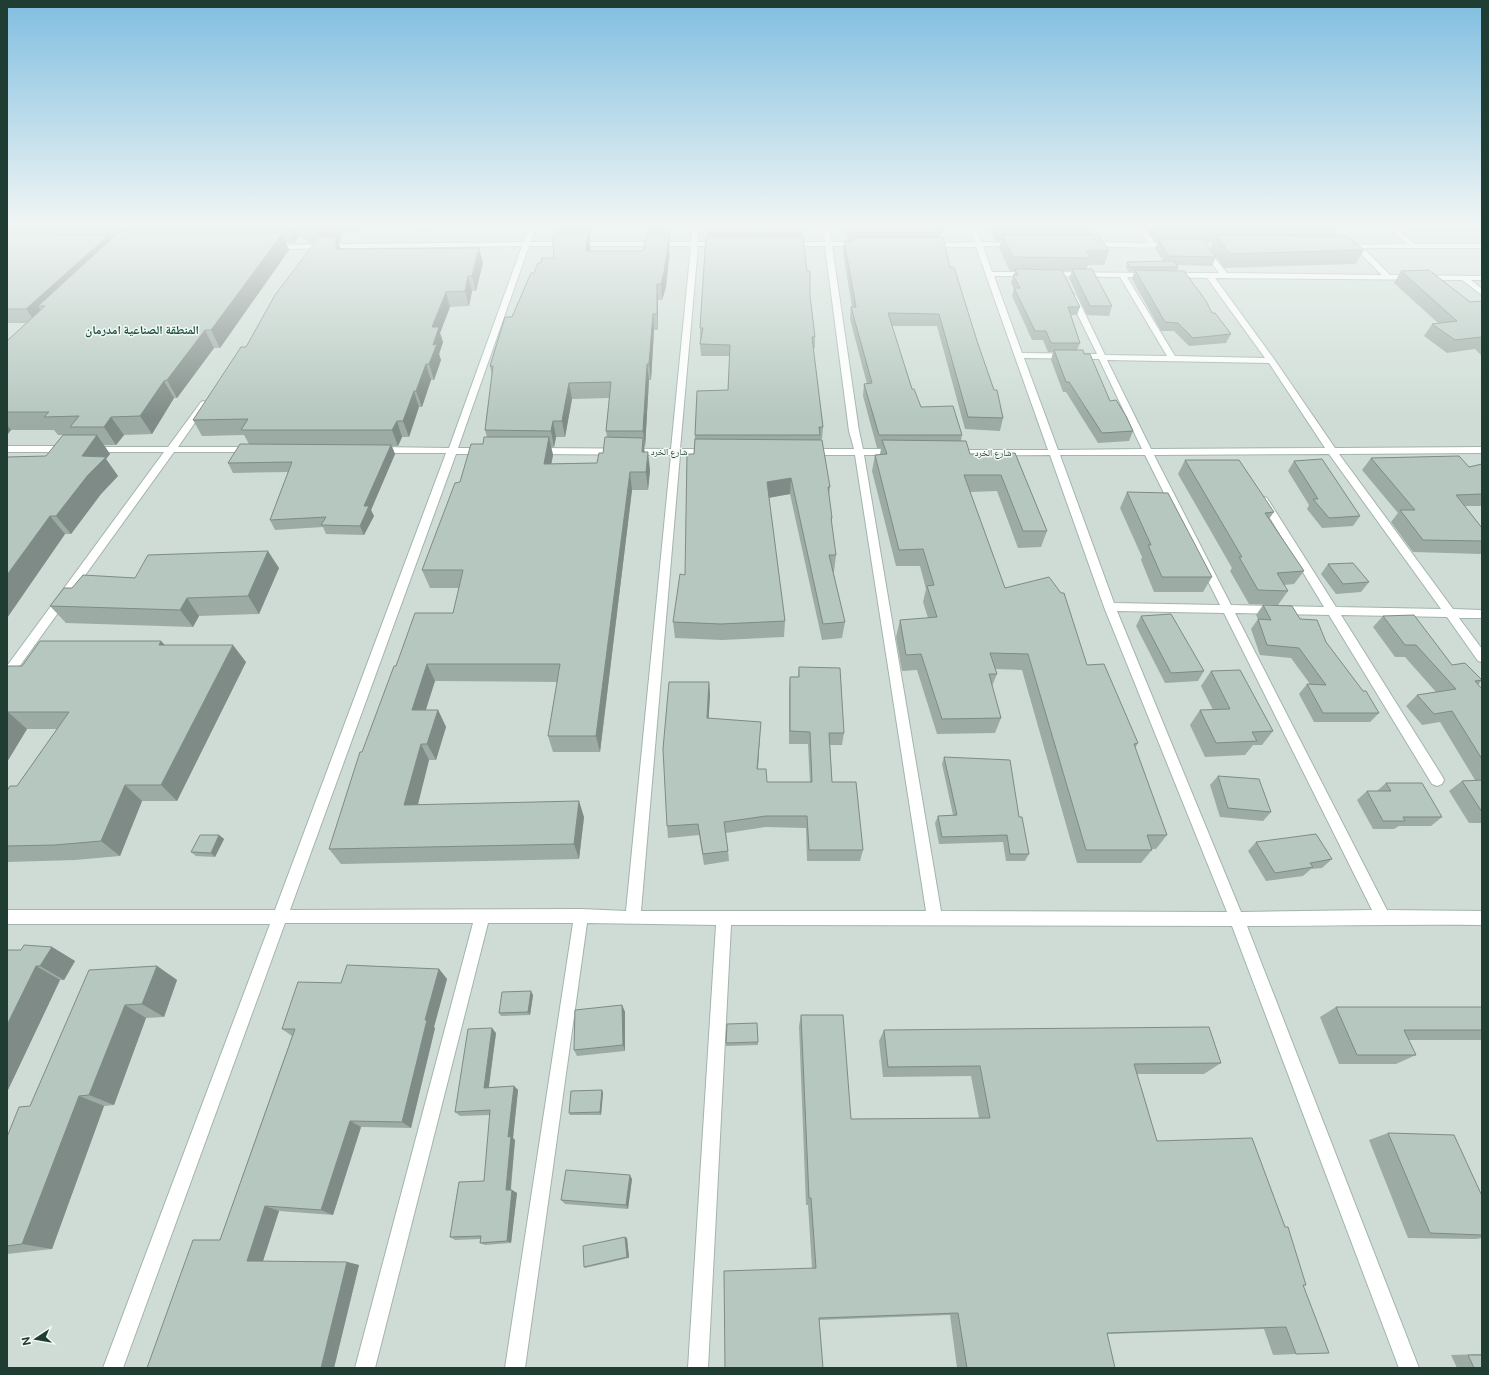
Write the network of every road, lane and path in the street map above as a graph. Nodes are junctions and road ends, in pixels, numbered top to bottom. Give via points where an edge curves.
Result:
1 (509, 290) edge
2 (690, 290) edge
3 (836, 290) edge
4 (996, 290) edge
5 (1070, 290) edge
6 (1131, 290) edge
7 (1220, 290) edge
8 (1019, 355) junction
9 (1103, 357) junction
10 (1174, 359) junction
11 (1271, 361) junction
12 (208, 399) edge
13 (7, 449) edge
14 (170, 450) junction
15 (264, 450) edge
16 (366, 450) edge
17 (1482, 450) edge
18 (452, 451) junction
19 (492, 451) edge
20 (524, 451) edge
21 (1332, 451) junction
22 (675, 452) junction
23 (721, 452) edge
24 (798, 452) edge
25 (859, 452) junction
26 (906, 452) edge
27 (1148, 452) junction
28 (945, 453) edge
29 (1054, 453) junction
30 (1259, 492) edge
31 (1110, 607) junction
32 (1228, 609) junction
33 (1334, 611) junction
34 (1449, 614) junction
35 (1482, 614) edge
36 (1482, 658) edge
37 (7, 675) edge
38 (1437, 780) dead end
39 (482, 916) junction
40 (581, 916) junction
41 (7, 917) edge
42 (1383, 917) junction
43 (280, 918) junction
44 (632, 918) junction
45 (724, 918) junction
46 (1482, 918) edge
47 (935, 919) junction
48 (1238, 919) junction
49 (113, 1368) edge
50 (365, 1368) edge
51 (515, 1368) edge
52 (698, 1368) edge
53 (1410, 1368) edge

1 - 18 street
2 - 22 street
3 - 25 street
4 - 8 street
5 - 9 street
6 - 10 street
7 - 11 street
8 - 9 street
8 - 29 street
9 - 10 street
9 - 27 street
10 - 11 street
11 - 21 street
12 - 14 street
13 - 14 street
14 - 15 street
14 - 37 street
16 - 18 street
17 - 21 street, شارع الخرد
18 - 19 street
18 - 43 street
20 - 22 street, شارع الخرد
21 - 27 street, شارع الخرد via 1236,455
21 - 34 street
22 - 23 street, شارع الخرد
22 - 44 street
24 - 25 street
25 - 26 street
25 - 47 street
27 - 29 street, شارع الخرد
27 - 32 street
28 - 29 street, شارع الخرد
29 - 31 street
30 - 33 street
31 - 32 street
31 - 48 street
32 - 33 street
32 - 42 street
33 - 34 street
33 - 38 street
34 - 35 street
34 - 36 street
39 - 40 street
39 - 43 street
39 - 50 street
40 - 44 street
40 - 51 street
41 - 43 street
42 - 46 street
42 - 48 street
43 - 49 street
44 - 45 street
45 - 47 street
45 - 52 street
47 - 48 street
48 - 53 street

